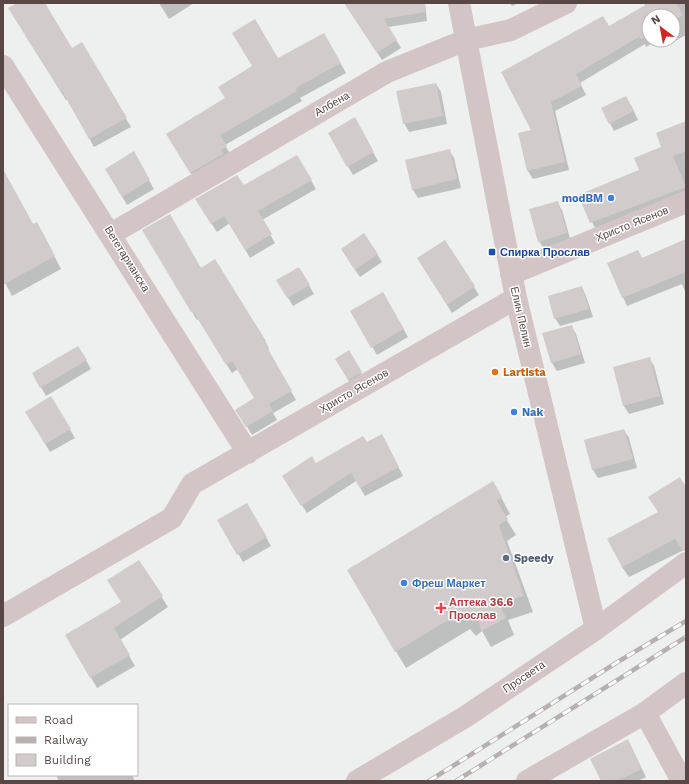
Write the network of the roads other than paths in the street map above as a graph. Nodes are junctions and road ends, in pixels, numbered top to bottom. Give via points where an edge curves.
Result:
1 (459, 3) edge
2 (566, 3) edge
3 (466, 40) junction
4 (4, 71) edge
5 (686, 202) edge
6 (111, 234) junction
7 (511, 274) junction
8 (516, 298) junction
9 (248, 453) junction
10 (686, 563) edge
11 (3, 616) edge
12 (596, 629) junction
13 (686, 683) edge
14 (645, 713) junction
15 (357, 781) edge
16 (527, 781) edge
17 (682, 781) edge

1 - 3 street, Елин Пелин
2 - 3 street, Албена via 511,30
3 - 6 street, Албена via 387,72
3 - 7 street, Елин Пелин
4 - 6 street, Вегетарианска
5 - 7 street, Христо Ясенов
6 - 9 street, Вегетарианска
7 - 8 street, Елин Пелин
8 - 9 street, Христо Ясенов
8 - 12 street, Елин Пелин
9 - 11 street, Христо Ясенов via 192,484 172,518
10 - 12 street, Просвета
12 - 15 street, Просвета via 465,717
13 - 14 street
14 - 16 street
14 - 17 street

